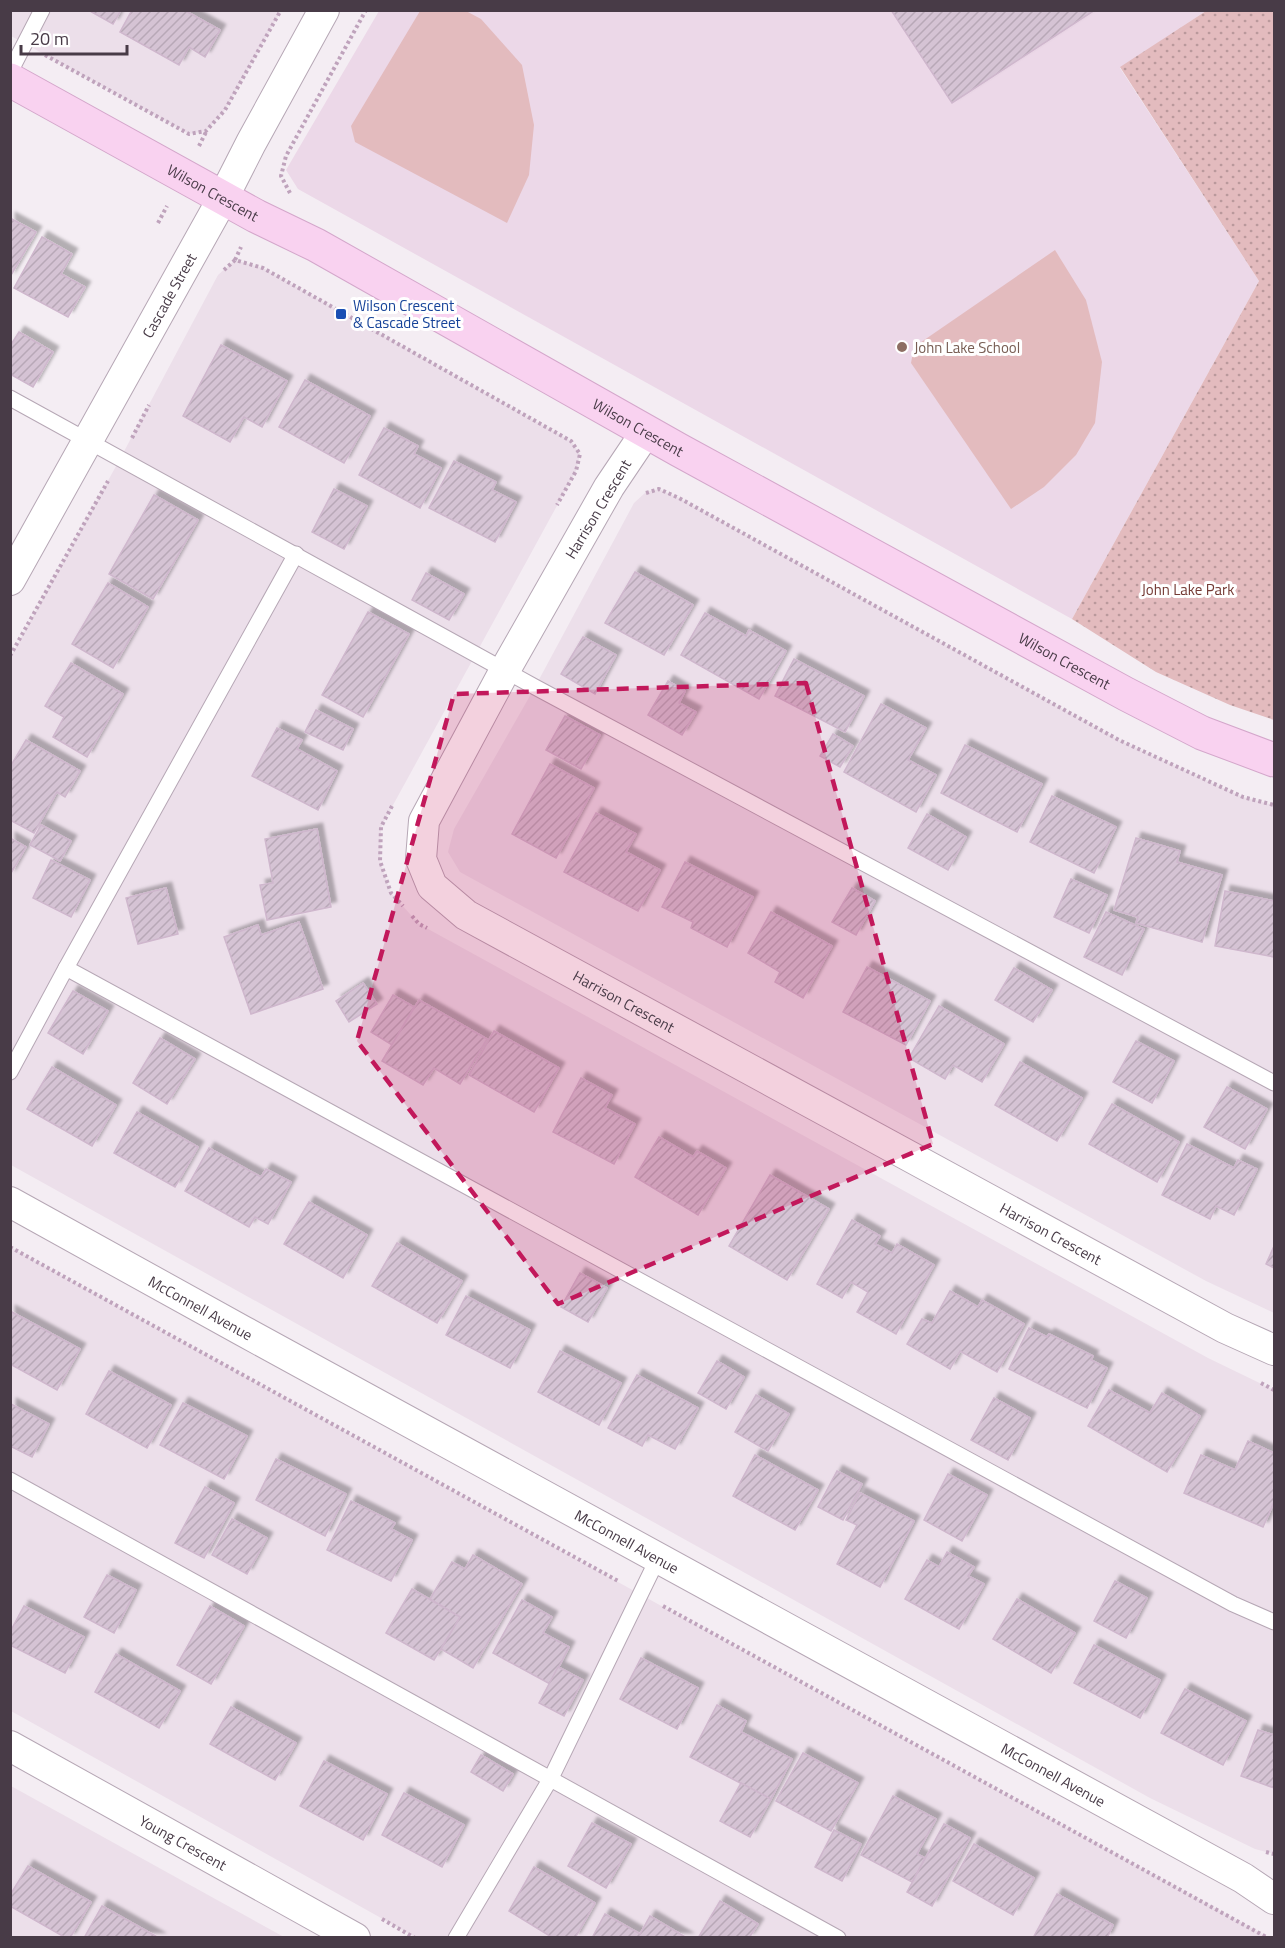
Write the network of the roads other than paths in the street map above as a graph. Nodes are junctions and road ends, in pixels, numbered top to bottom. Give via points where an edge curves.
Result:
1 (42, 10) edge
2 (324, 10) edge
3 (10, 72) edge
4 (10, 80) edge
5 (223, 198) junction
6 (10, 398) edge
7 (646, 432) junction
8 (88, 442) junction
9 (296, 554) junction
10 (10, 580) edge
11 (505, 670) junction
12 (1275, 760) edge
13 (66, 968) junction
14 (10, 1072) edge
15 (1275, 1083) edge
16 (10, 1202) edge
17 (1275, 1350) edge
18 (10, 1480) edge
19 (658, 1558) junction
20 (1275, 1622) edge
21 (10, 1746) edge
22 (551, 1778) junction
23 (1243, 1878) junction
24 (1275, 1887) edge
25 (1275, 1899) edge
26 (355, 1938) edge
27 (456, 1938) edge
28 (838, 1938) edge

1 - 3 lane
2 - 5 street, Cascade Street
4 - 5 street, Wilson Crescent
5 - 7 street, Wilson Crescent via 326,251
5 - 8 street, Cascade Street
6 - 8 lane
7 - 11 street, Harrison Crescent via 609,487
7 - 12 street, Wilson Crescent via 1136,699 1202,733
8 - 9 lane
8 - 10 street, Cascade Street
9 - 11 lane
9 - 13 lane
11 - 15 lane
11 - 17 street, Harrison Crescent via 424,821 421,859 432,886 466,915 1215,1322
13 - 14 lane
13 - 20 lane via 1233,1604
16 - 19 street, McConnell Avenue
18 - 22 lane
19 - 22 lane
19 - 23 street, McConnell Avenue
21 - 26 street, Young Crescent
22 - 27 lane
22 - 28 lane
23 - 24 street, McConnell Avenue
23 - 25 street, McConnell Avenue

